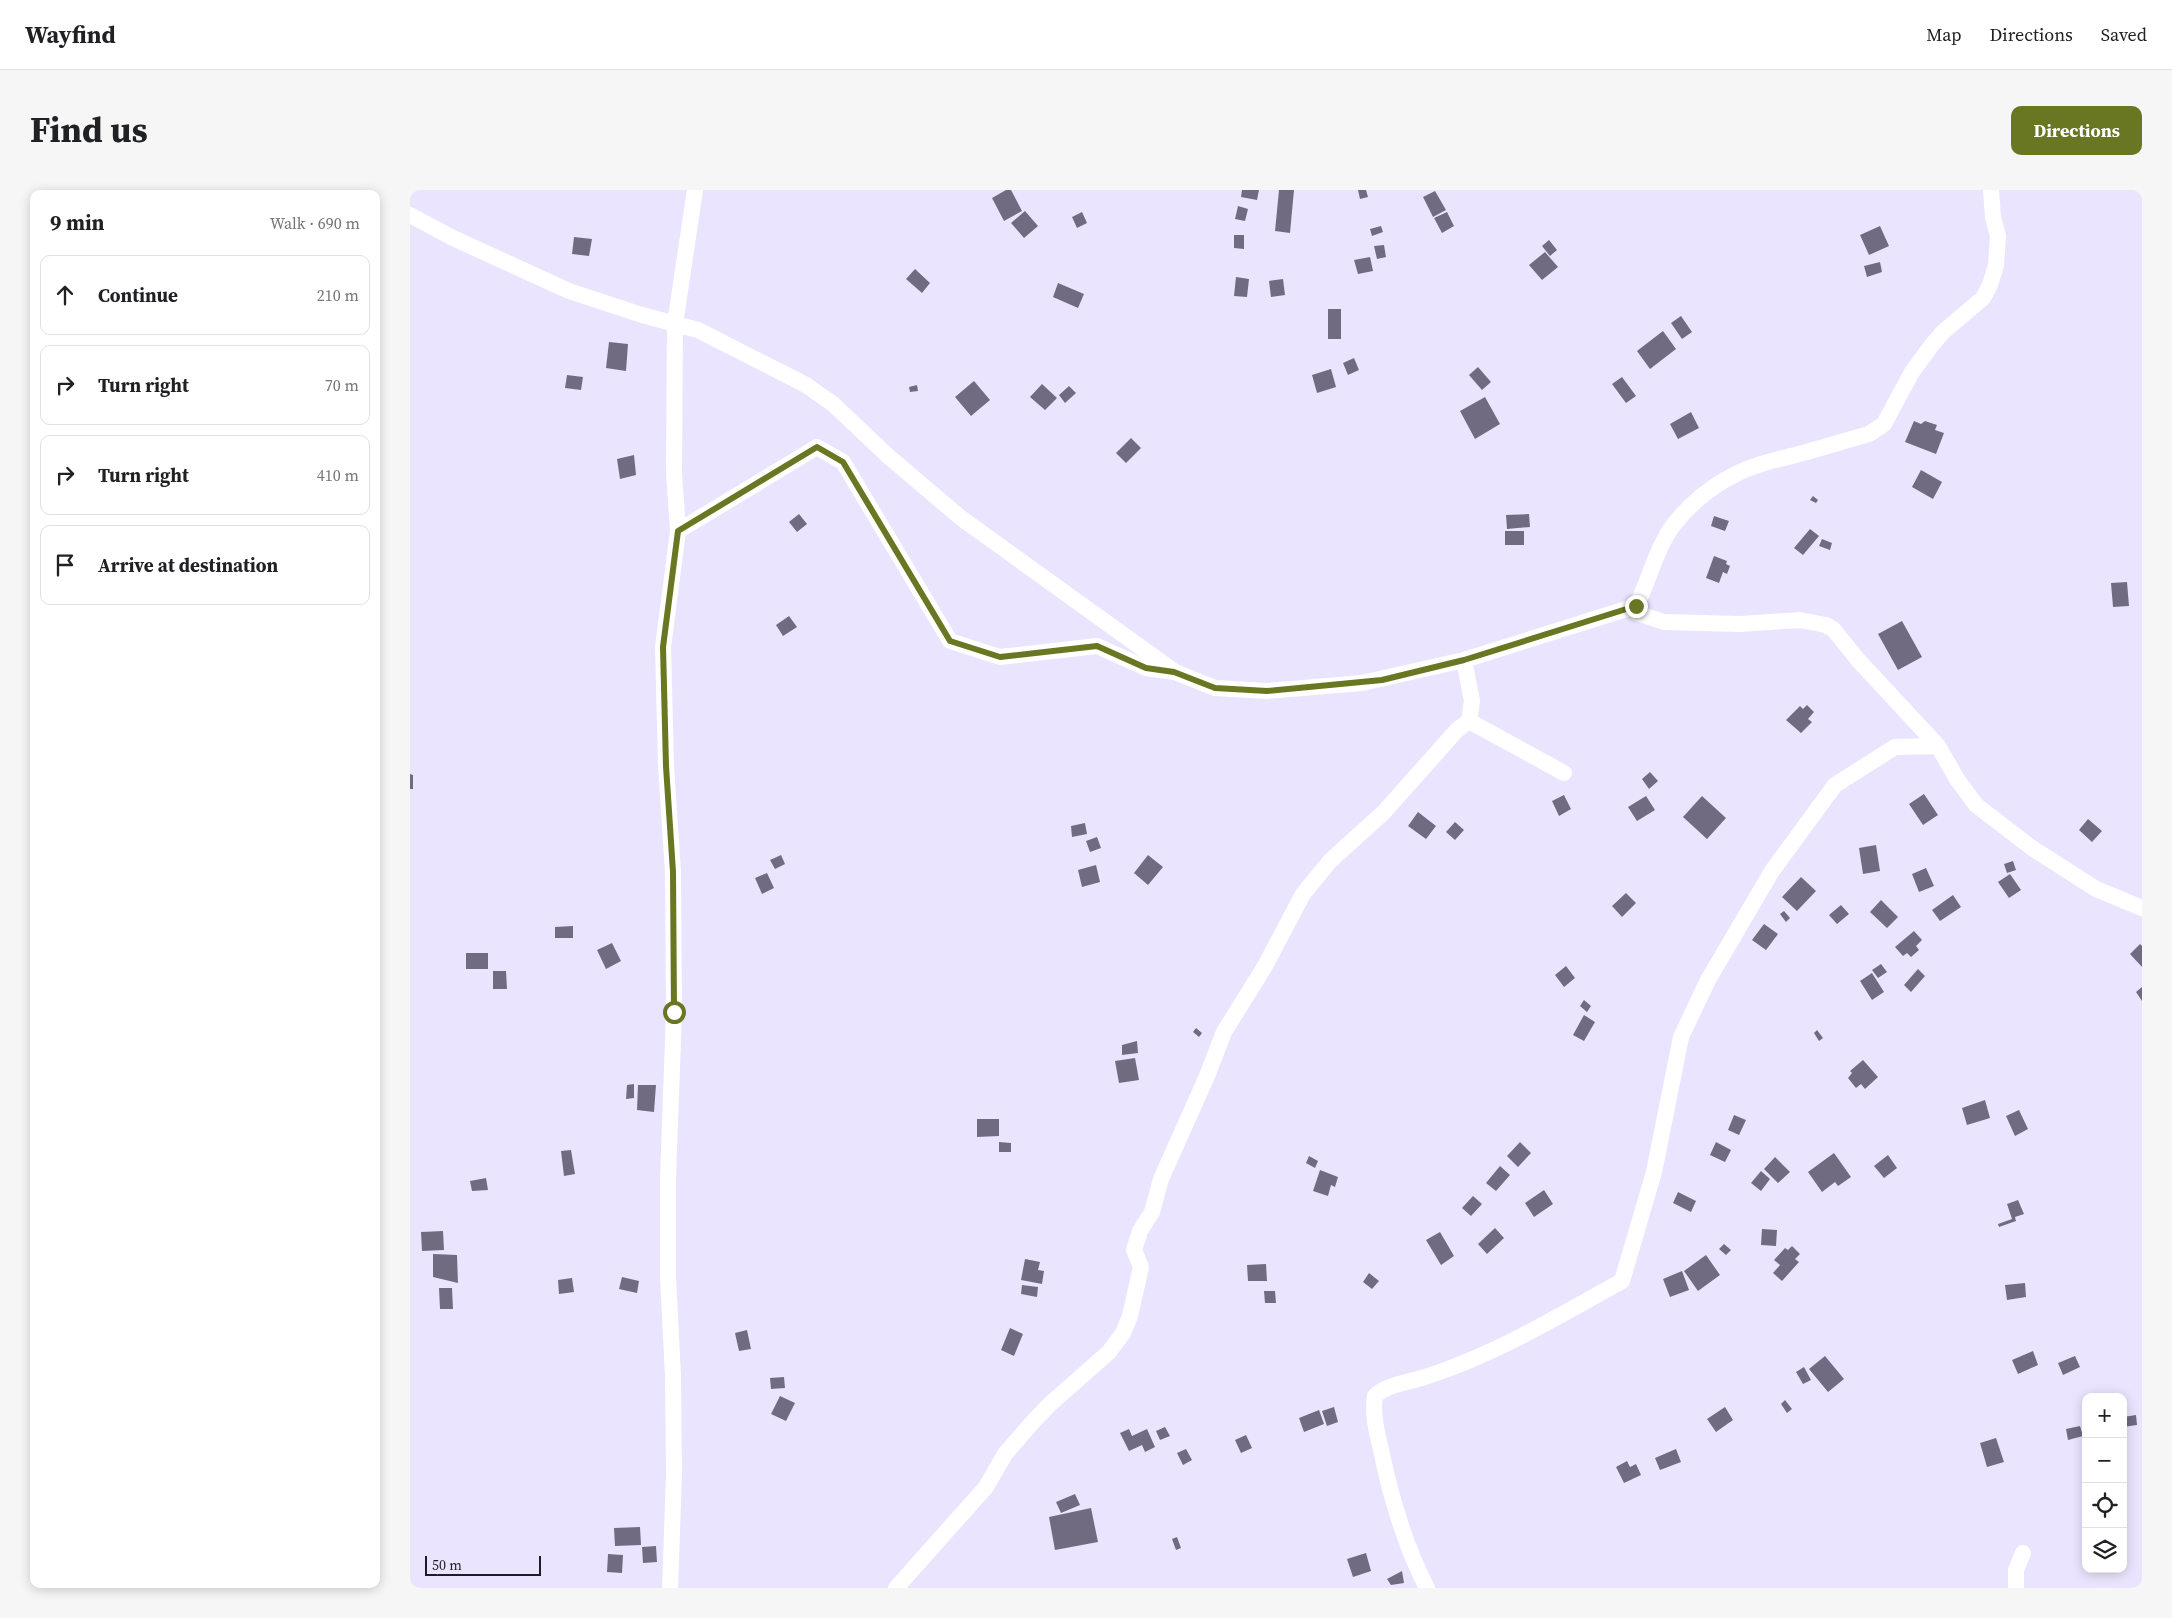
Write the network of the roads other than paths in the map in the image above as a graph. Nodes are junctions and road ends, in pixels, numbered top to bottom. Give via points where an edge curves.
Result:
1 (695, 190) edge
2 (1991, 190) edge
3 (410, 215) edge
4 (675, 324) junction
5 (678, 531) junction
6 (1636, 606) junction
7 (1464, 660) junction
8 (1174, 672) junction
9 (1469, 721) junction
10 (1938, 746) junction
11 (1564, 773) dead end
12 (2142, 908) edge
13 (2023, 1553) dead end
14 (670, 1588) edge
15 (896, 1588) edge
16 (1427, 1588) edge
17 (2016, 1588) edge

1 - 4 street
2 - 6 street via 1998,236 1996,265 1990,285 1983,298 1931,346 1912,372 1884,424 1869,434 1759,464 1733,475 1694,502 1662,543 1647,586
3 - 4 street via 569,291
4 - 5 street via 674,472
4 - 8 street via 698,330 806,385 833,404 960,518
5 - 8 street via 817,447 843,462 950,641 1000,657 1097,646 1146,668
5 - 14 street via 663,647 673,872 674,1012 668,1179 674,1475
6 - 7 street
6 - 10 street via 1637,613 1664,622 1740,624 1800,620 1826,625
7 - 8 street via 1362,683 1267,691 1215,688
7 - 9 street via 1471,688
9 - 11 street
9 - 15 street via 1457,730 1384,812 1330,861 1303,894 1265,966 1224,1032 1161,1179 1152,1212 1140,1231 1134,1250 1142,1267 1123,1333 1109,1352 1031,1424 1006,1454 986,1487
10 - 12 street via 1976,804 2002,826 2096,889
10 - 16 street via 1895,747 1835,785 1772,871 1708,980 1681,1037 1654,1172 1622,1281 1485,1354 1459,1366 1388,1388 1375,1396 1378,1434 1389,1488 1401,1528
13 - 17 street via 2016,1570

